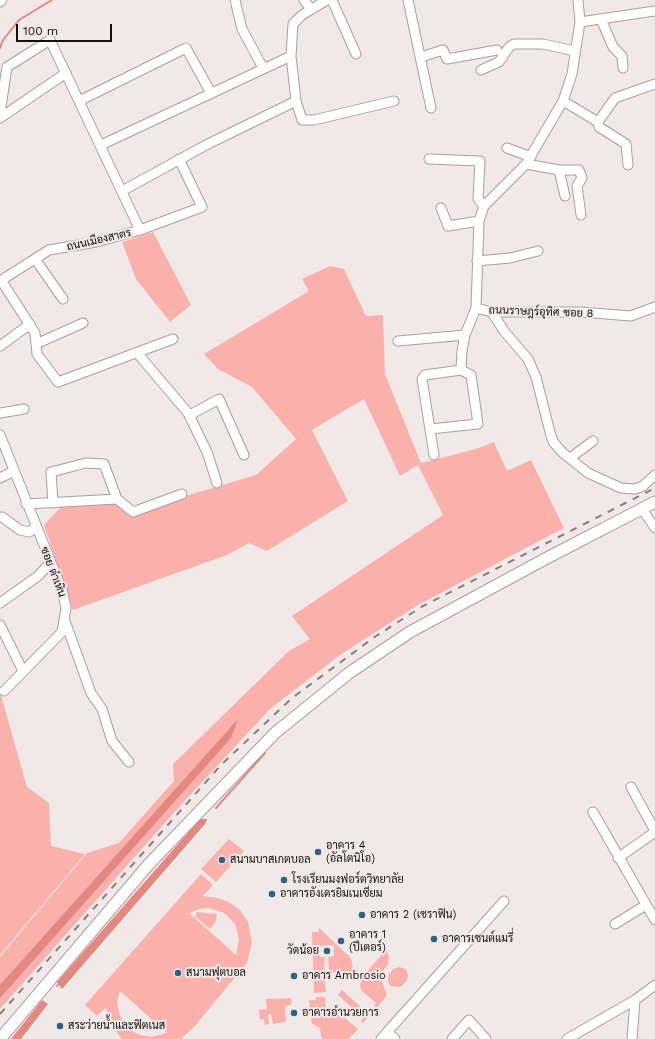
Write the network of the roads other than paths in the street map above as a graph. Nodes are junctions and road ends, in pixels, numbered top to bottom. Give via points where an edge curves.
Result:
1 (235, 0) edge
2 (304, 0) edge
3 (327, 0) edge
4 (332, 0) edge
5 (408, 0) edge
6 (578, 0) edge
7 (311, 9) junction
8 (655, 11) edge
9 (601, 19) junction
10 (580, 22) junction
11 (497, 50) dead end
12 (575, 51) junction
13 (356, 54) dead end
14 (291, 56) junction
15 (420, 57) junction
16 (263, 68) junction
17 (623, 68) dead end
18 (482, 70) dead end
19 (66, 73) junction
20 (655, 84) edge
21 (211, 93) junction
22 (79, 101) junction
23 (296, 101) junction
24 (394, 101) dead end
25 (563, 101) junction
26 (431, 108) dead end
27 (0, 113) edge
28 (0, 118) edge
29 (598, 122) junction
30 (100, 145) junction
31 (506, 148) dead end
32 (179, 159) junction
33 (429, 159) dead end
34 (529, 160) junction
35 (628, 165) dead end
36 (559, 170) junction
37 (122, 191) junction
38 (565, 196) dead end
39 (484, 206) junction
40 (441, 208) dead end
41 (581, 215) dead end
42 (479, 221) junction
43 (140, 230) junction
44 (538, 251) dead end
45 (34, 259) junction
46 (477, 261) junction
47 (1, 281) edge
48 (63, 299) dead end
49 (655, 307) edge
50 (476, 308) junction
51 (492, 312) junction
52 (83, 322) dead end
53 (30, 324) junction
54 (465, 335) junction
55 (172, 339) dead end
56 (398, 341) dead end
57 (36, 344) junction
58 (0, 346) edge
59 (138, 354) junction
60 (461, 370) junction
61 (24, 409) dead end
62 (0, 412) edge
63 (190, 415) junction
64 (430, 429) junction
65 (0, 436) edge
66 (593, 441) dead end
67 (244, 455) dead end
68 (434, 455) dead end
69 (570, 458) junction
70 (14, 471) junction
71 (655, 475) edge
72 (0, 478) edge
73 (217, 483) dead end
74 (182, 494) dead end
75 (117, 499) junction
76 (655, 502) edge
77 (26, 504) junction
78 (53, 504) junction
79 (642, 509) junction
80 (2, 517) dead end
81 (36, 527) junction
82 (655, 528) edge
83 (50, 563) junction
84 (0, 603) edge
85 (65, 621) junction
86 (0, 625) edge
87 (23, 671) junction
88 (4, 691) dead end
89 (129, 762) dead end
90 (631, 787) dead end
91 (594, 812) dead end
92 (655, 831) edge
93 (618, 858) junction
94 (504, 901) dead end
95 (646, 905) junction
96 (655, 920) edge
97 (615, 924) dead end
98 (655, 985) edge
99 (635, 1000) junction
100 (387, 1032) junction
101 (0, 1039) edge
102 (381, 1039) edge
103 (395, 1039) edge
104 (452, 1039) edge
105 (486, 1039) edge
106 (567, 1039) edge
107 (632, 1039) edge

1 - 16 street via 242,29
2 - 7 street
3 - 7 street
4 - 13 street
5 - 15 street
6 - 10 street, ถนนราษฎร์อุทิศ ซอย 8
7 - 14 street via 293,24
8 - 9 street
9 - 10 street
9 - 17 street via 613,46 622,56
10 - 12 street, ถนนราษฎร์อุทิศ ซอย 8
11 - 15 street via 447,59 443,50
12 - 18 street via 543,44 514,44 499,62
12 - 25 street, ถนนราษฎร์อุทิศ ซอย 8 via 572,74
14 - 16 street
14 - 23 street
15 - 26 street
16 - 21 street
19 - 22 street
19 - 27 street via 50,40 7,67
19 - 28 street
20 - 29 street via 615,98
21 - 22 street via 186,48
21 - 30 street
22 - 30 street
23 - 24 street via 302,120 314,120
23 - 32 street
25 - 29 street
25 - 34 street, ถนนราษฎร์อุทิศ ซอย 8
29 - 35 street via 599,127 626,144
30 - 37 street
31 - 34 street
32 - 37 street
32 - 43 street, ถนนเมืองสาตร via 202,207
33 - 39 street via 480,161 478,198
34 - 36 street
34 - 39 street, ถนนราษฎร์อุทิศ ซอย 8
36 - 38 street
36 - 41 street via 580,172 582,180 577,186
37 - 43 street
39 - 42 street, ถนนราษฎร์อุทิศ ซอย 8
40 - 42 street via 448,226
42 - 46 street, ถนนราษฎร์อุทิศ ซอย 8
43 - 45 street, ถนนเมืองสาตร via 96,242 49,250
44 - 46 street via 510,258
45 - 47 street, ถนนเมืองสาตร
45 - 48 street
46 - 50 street, ถนนราษฎร์อุทิศ ซอย 8
47 - 53 street
49 - 51 street, ถนนราษฎร์อุทิศ ซอย 8 via 631,316 581,312
50 - 51 street, ถนนราษฎร์อุทิศ ซอย 8
50 - 54 street
51 - 69 street via 504,331 528,359 536,377 554,444
52 - 57 street
53 - 57 street via 35,333
53 - 58 street
54 - 56 street
54 - 60 street
55 - 59 street
57 - 59 street via 37,354 58,382
59 - 63 street
60 - 64 street via 426,375 422,379
60 - 64 street via 471,375 478,424
61 - 62 street
63 - 67 street via 219,399
63 - 73 street via 207,452
64 - 68 street
65 - 70 street, ซอย ต๋าเหิน
66 - 69 street
69 - 71 street via 588,473 620,488 639,488
70 - 72 street
70 - 77 street, ซอย ต๋าเหิน
74 - 75 street via 133,512
75 - 78 street
75 - 78 street via 104,464 86,463 51,472
76 - 79 main road
77 - 78 street
77 - 81 street, ซอย ต๋าเหิน
79 - 82 street
79 - 101 main road via 410,632 349,673 275,733 149,864
80 - 81 street via 20,530 29,532
81 - 83 street, ซอย ต๋าเหิน
83 - 84 street via 38,576
83 - 85 street, ซอย ต๋าเหิน via 62,590 66,608
85 - 87 street, ซอย ต๋าเหิน via 62,632
85 - 89 street via 91,693 102,709 112,741
86 - 87 street
87 - 88 street, ซอย ต๋าเหิน
90 - 92 street
91 - 93 street
92 - 93 street
93 - 95 street
94 - 100 street
95 - 96 street
95 - 97 street
98 - 99 street
99 - 106 street
99 - 107 street
100 - 102 street
100 - 103 street
104 - 105 street via 469,1020

